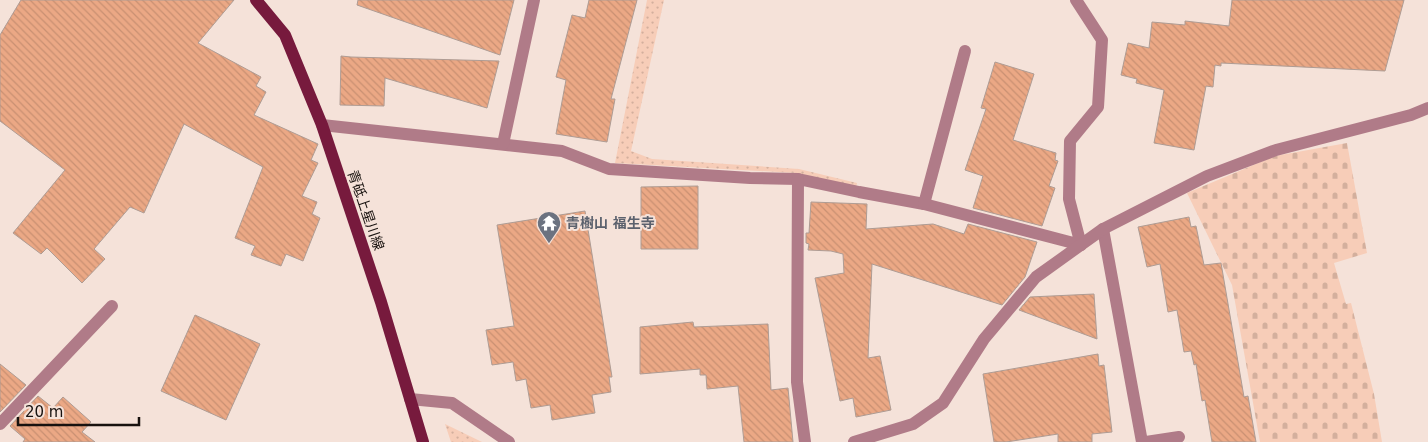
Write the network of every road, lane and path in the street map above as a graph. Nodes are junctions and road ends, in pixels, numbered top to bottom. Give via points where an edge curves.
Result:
1 (256, 0) edge
2 (534, 0) edge
3 (1076, 0) edge
4 (966, 51) dead end
5 (1428, 108) edge
6 (322, 125) junction
7 (503, 144) junction
8 (798, 179) junction
9 (924, 204) junction
10 (1103, 229) junction
11 (1081, 245) junction
12 (112, 306) dead end
13 (410, 399) junction
14 (0, 424) edge
15 (1179, 437) dead end
16 (423, 442) edge
17 (509, 442) edge
18 (805, 442) edge
19 (854, 442) edge
20 (1144, 442) edge

1 - 6 main road, 青砥上星川線 via 285,35
2 - 7 street
3 - 11 street via 1102,40 1098,108 1070,141 1069,199
4 - 9 street
5 - 10 street via 1276,150 1207,176
6 - 7 street
6 - 13 main road, 青砥上星川線
7 - 8 street via 562,151 609,169
8 - 9 street
8 - 18 street via 797,382
9 - 11 street
10 - 11 street
10 - 20 street
11 - 19 street via 1036,277 984,339 943,403 913,424
12 - 14 street
13 - 16 main road, 青砥上星川線
13 - 17 street via 452,403
15 - 20 street

